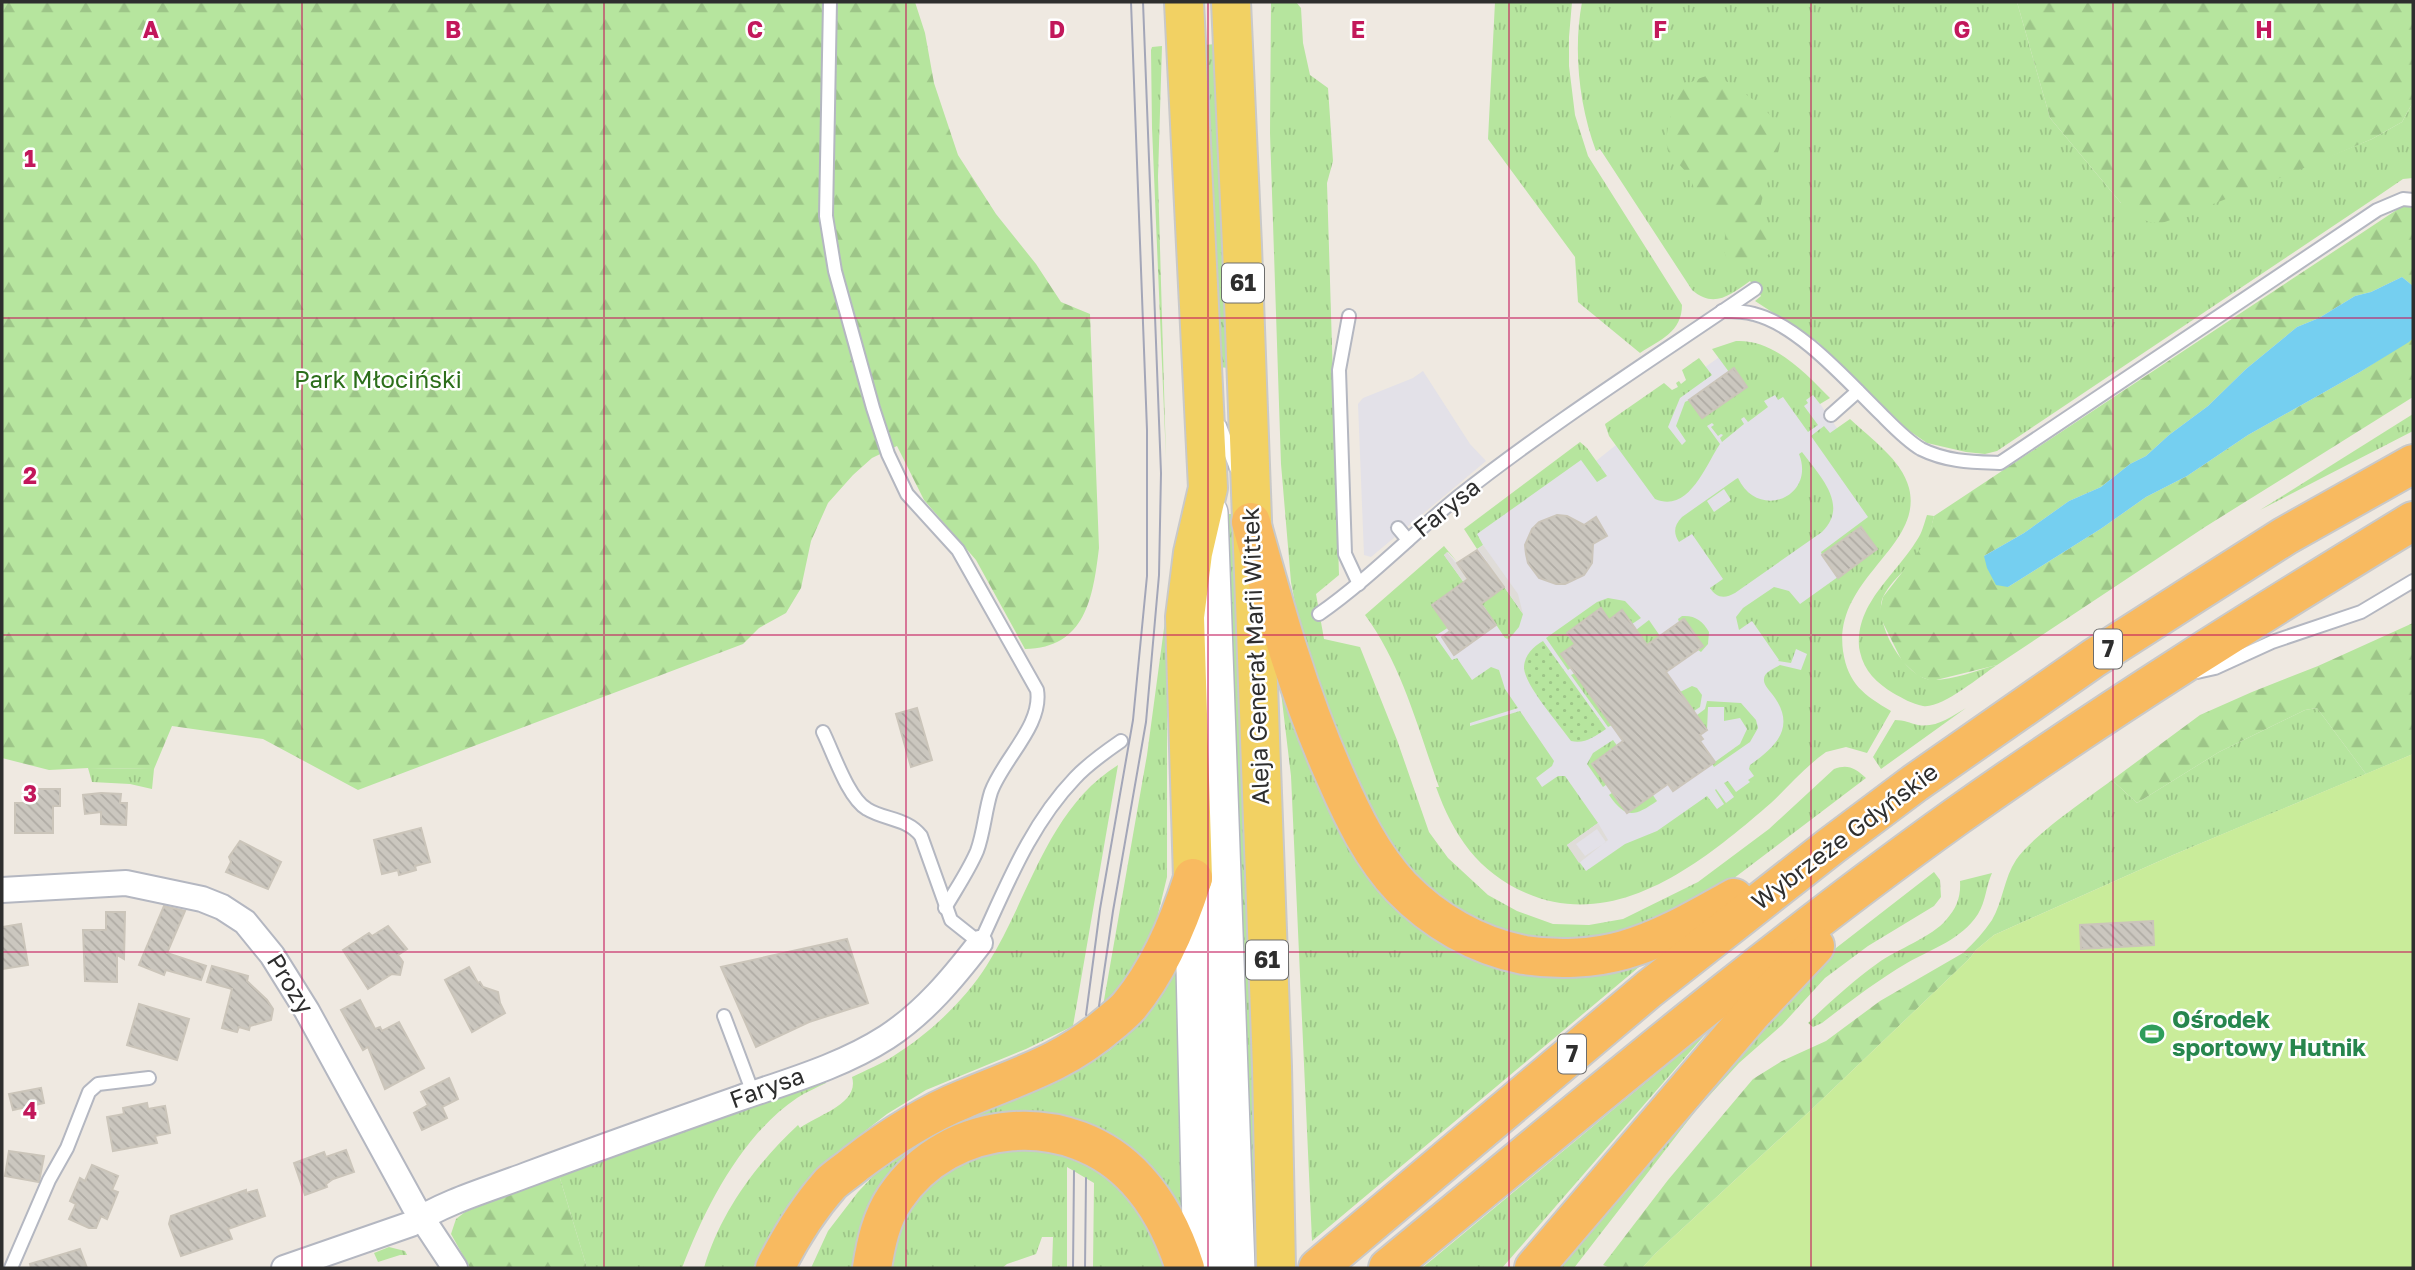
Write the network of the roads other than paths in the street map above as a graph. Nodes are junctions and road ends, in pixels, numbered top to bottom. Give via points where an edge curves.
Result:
1 (830, 2) edge
2 (1184, 2) edge
3 (1231, 2) edge
4 (2413, 200) edge
5 (1755, 289) dead end
6 (1722, 312) junction
7 (1349, 316) dead end
8 (1246, 372) junction
9 (1202, 377) junction
10 (1858, 391) junction
11 (1831, 415) dead end
12 (1227, 444) junction
13 (2413, 464) edge
14 (1208, 498) junction
15 (1251, 517) junction
16 (2413, 521) edge
17 (1398, 528) dead end
18 (1408, 540) junction
19 (2413, 581) edge
20 (1359, 584) junction
21 (1319, 614) dead end
22 (2156, 682) junction
23 (823, 732) dead end
24 (1121, 741) dead end
25 (1831, 845) junction
26 (1913, 849) junction
27 (1193, 878) junction
28 (2, 890) edge
29 (945, 908) junction
30 (981, 943) junction
31 (724, 1016) dead end
32 (149, 1078) dead end
33 (754, 1093) junction
34 (872, 1151) junction
35 (422, 1217) junction
36 (1276, 1261) edge
37 (11, 1268) edge
38 (285, 1268) edge
39 (455, 1268) edge
40 (775, 1268) edge
41 (799, 1268) edge
42 (872, 1268) edge
43 (1185, 1268) edge
44 (1202, 1268) edge
45 (1236, 1268) edge
46 (1318, 1268) edge
47 (1388, 1268) edge
48 (1534, 1268) edge

1 - 29 lane via 826,216 835,271 873,408 907,494 958,550 1039,701 991,793 977,852
2 - 9 main road, Aleja Generał Marii Wittek / 61
3 - 8 main road, Aleja Generał Marii Wittek / 61
4 - 10 lane via 2403,199 2377,210 2000,463 1961,462 1920,448
5 - 6 lane, Farysa
6 - 10 lane via 1742,311 1771,320 1812,347
6 - 18 lane, Farysa via 1512,456
7 - 20 lane via 1339,370 1345,554
8 - 12 lane
8 - 15 main road, Aleja Generał Marii Wittek / 61
9 - 12 lane
9 - 14 main road, Aleja Generał Marii Wittek / 61
10 - 11 lane
12 - 14 lane
12 - 15 lane
13 - 25 highway, Wybrzeże Gdyńskie / 7 via 2285,536 2094,659
14 - 27 main road, 61 via 1193,553 1185,617
14 - 45 main road, Aleja Generał Marii Wittek
15 - 25 highway via 1299,685 1356,822 1401,887 1452,928 1498,949 1533,956 1622,951 1676,930
15 - 36 main road, Aleja Generał Marii Wittek / 61
16 - 22 highway, Wybrzeże Gdyńskie / 7
17 - 18 lane
18 - 20 lane, Farysa
19 - 22 lane via 2361,612 2272,642 2216,668
20 - 21 lane, Farysa
22 - 26 highway, Wybrzeże Gdyńskie / 7
23 - 29 lane via 860,804 911,826 921,836
24 - 30 lane, Farysa via 1076,776 1041,820
25 - 46 highway, Wybrzeże Gdyńskie / 7 via 1649,989
26 - 47 highway, Wybrzeże Gdyńskie / 7 via 1728,988
26 - 48 highway via 1783,978
27 - 34 highway via 1142,988 1101,1031 1065,1057 917,1121
27 - 44 main road, 61
28 - 35 street, Prozy via 126,883 202,899 245,922 307,1011
29 - 30 lane via 951,920
30 - 33 street, Farysa via 942,992 887,1037 839,1062
31 - 33 lane
32 - 37 lane via 98,1084 89,1092
33 - 35 street, Farysa
34 - 40 highway via 832,1182 805,1215
34 - 41 highway via 841,1187
35 - 38 street, Farysa
35 - 39 street, Prozy
42 - 43 highway via 884,1220 923,1166 967,1140 1026,1129 1082,1142 1136,1178 1177,1245

